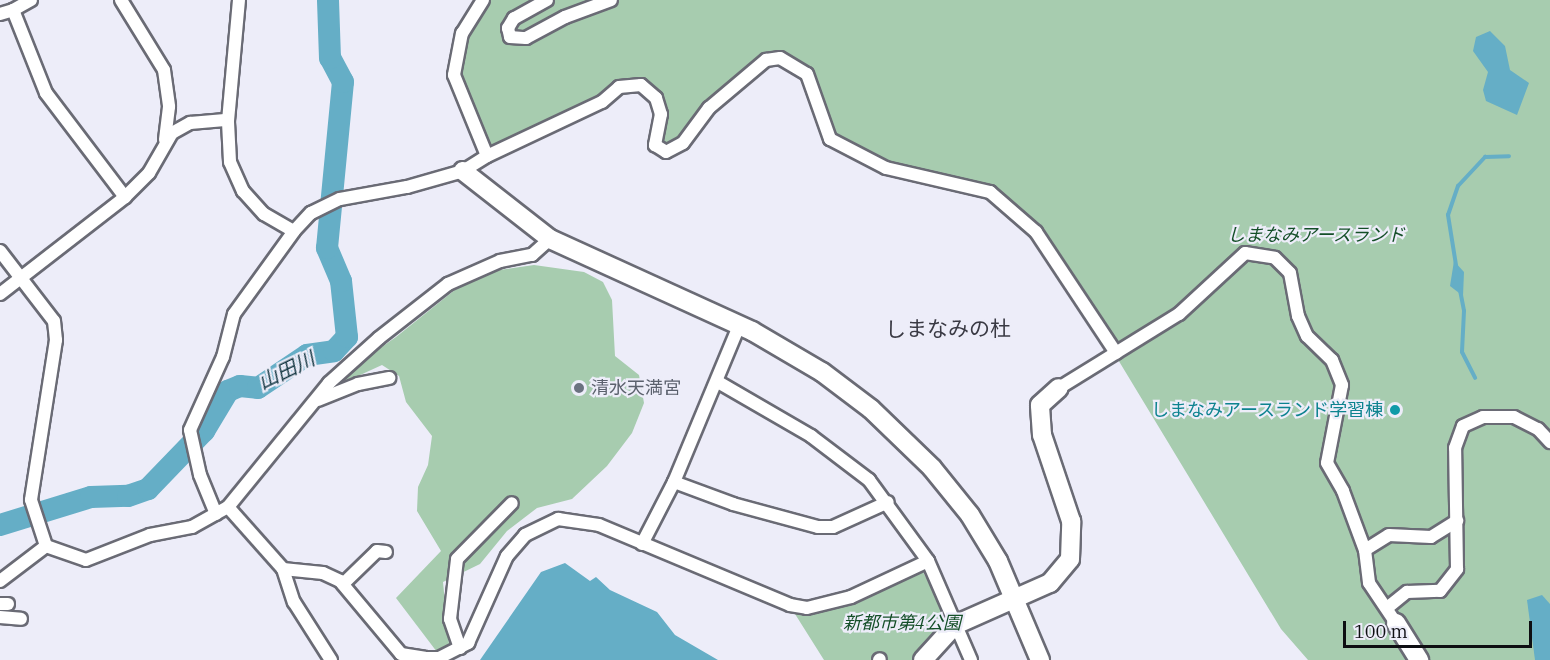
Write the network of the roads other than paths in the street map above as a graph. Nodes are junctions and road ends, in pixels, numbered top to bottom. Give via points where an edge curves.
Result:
1 (31, 0) edge
2 (121, 0) edge
3 (239, 0) edge
4 (483, 0) edge
5 (547, 0) edge
6 (611, 0) edge
7 (13, 10) junction
8 (0, 14) edge
9 (228, 120) junction
10 (165, 140) junction
11 (487, 156) junction
12 (463, 171) junction
13 (125, 197) junction
14 (294, 231) junction
15 (550, 239) junction
16 (0, 251) edge
17 (21, 278) junction
18 (0, 294) edge
19 (740, 326) junction
20 (1116, 353) junction
21 (389, 378) dead end
22 (718, 382) junction
23 (1059, 388) joint
24 (318, 400) junction
25 (1550, 442) edge
26 (674, 482) junction
27 (888, 502) junction
28 (512, 503) dead end
29 (228, 507) junction
30 (216, 514) junction
31 (1457, 520) junction
32 (642, 544) junction
33 (46, 546) junction
34 (1365, 550) junction
35 (386, 552) dead end
36 (928, 561) junction
37 (283, 569) junction
38 (0, 581) edge
39 (343, 584) junction
40 (1016, 600) junction
41 (1392, 615) junction
42 (0, 617) edge
43 (21, 619) dead end
44 (955, 626) junction
45 (460, 648) junction
46 (331, 660) edge
47 (923, 660) edge
48 (971, 660) edge
49 (1040, 660) edge
50 (1419, 660) edge

1 - 7 street
2 - 10 street via 164,70 169,107
3 - 9 street
4 - 11 street via 462,33 454,75
5 - 6 street via 514,18 508,28 510,37 526,38 565,17
7 - 8 street
7 - 13 street via 46,93
9 - 10 street via 190,123
9 - 14 street via 230,162 243,191 264,214
10 - 13 street via 149,173
11 - 12 street
11 - 20 street via 602,102 619,87 641,85 656,98 661,114 655,145 666,152 683,143 723,95 766,60 780,58 807,74 813,83 821,124 830,139 886,168 990,192 1028,225 1055,257
12 - 14 street via 407,187 340,199 311,213
12 - 15 street
13 - 17 street
14 - 30 street via 234,315 223,357 190,430 200,475
15 - 19 street
15 - 24 street via 532,255 500,261 448,284 352,361
16 - 17 street
17 - 18 street
17 - 33 street via 50,311 56,340 31,500
19 - 22 street
19 - 40 street via 838,383 912,448 970,515
20 - 23 street
20 - 34 street via 1179,314 1245,253 1275,258 1290,273 1298,316 1307,336 1332,360 1342,386 1327,463 1343,491
21 - 24 street via 358,384
22 - 26 street
22 - 27 street via 811,436 869,480
23 - 40 street via 1040,405 1042,435 1071,521 1070,559 1050,583
24 - 29 street
25 - 31 street via 1538,429 1514,417 1468,421 1455,448
26 - 27 street via 733,504 818,527 833,527
26 - 32 street
27 - 36 street
28 - 45 street via 457,559 450,619
29 - 30 street
29 - 37 street
30 - 33 street via 192,527 139,538 86,560
31 - 34 street via 1431,537 1389,535
31 - 41 street via 1457,569 1440,591 1407,592
32 - 36 street via 790,605 807,608 851,597
32 - 45 street via 585,520 545,522 525,535 507,556 475,631
33 - 38 street
34 - 41 street via 1369,583
35 - 39 street via 377,551
36 - 44 street
37 - 39 street via 323,573
37 - 46 street via 294,602
39 - 45 street via 401,654 439,658
40 - 44 street
40 - 49 street
41 - 50 street
42 - 43 street
44 - 47 street
44 - 48 street

